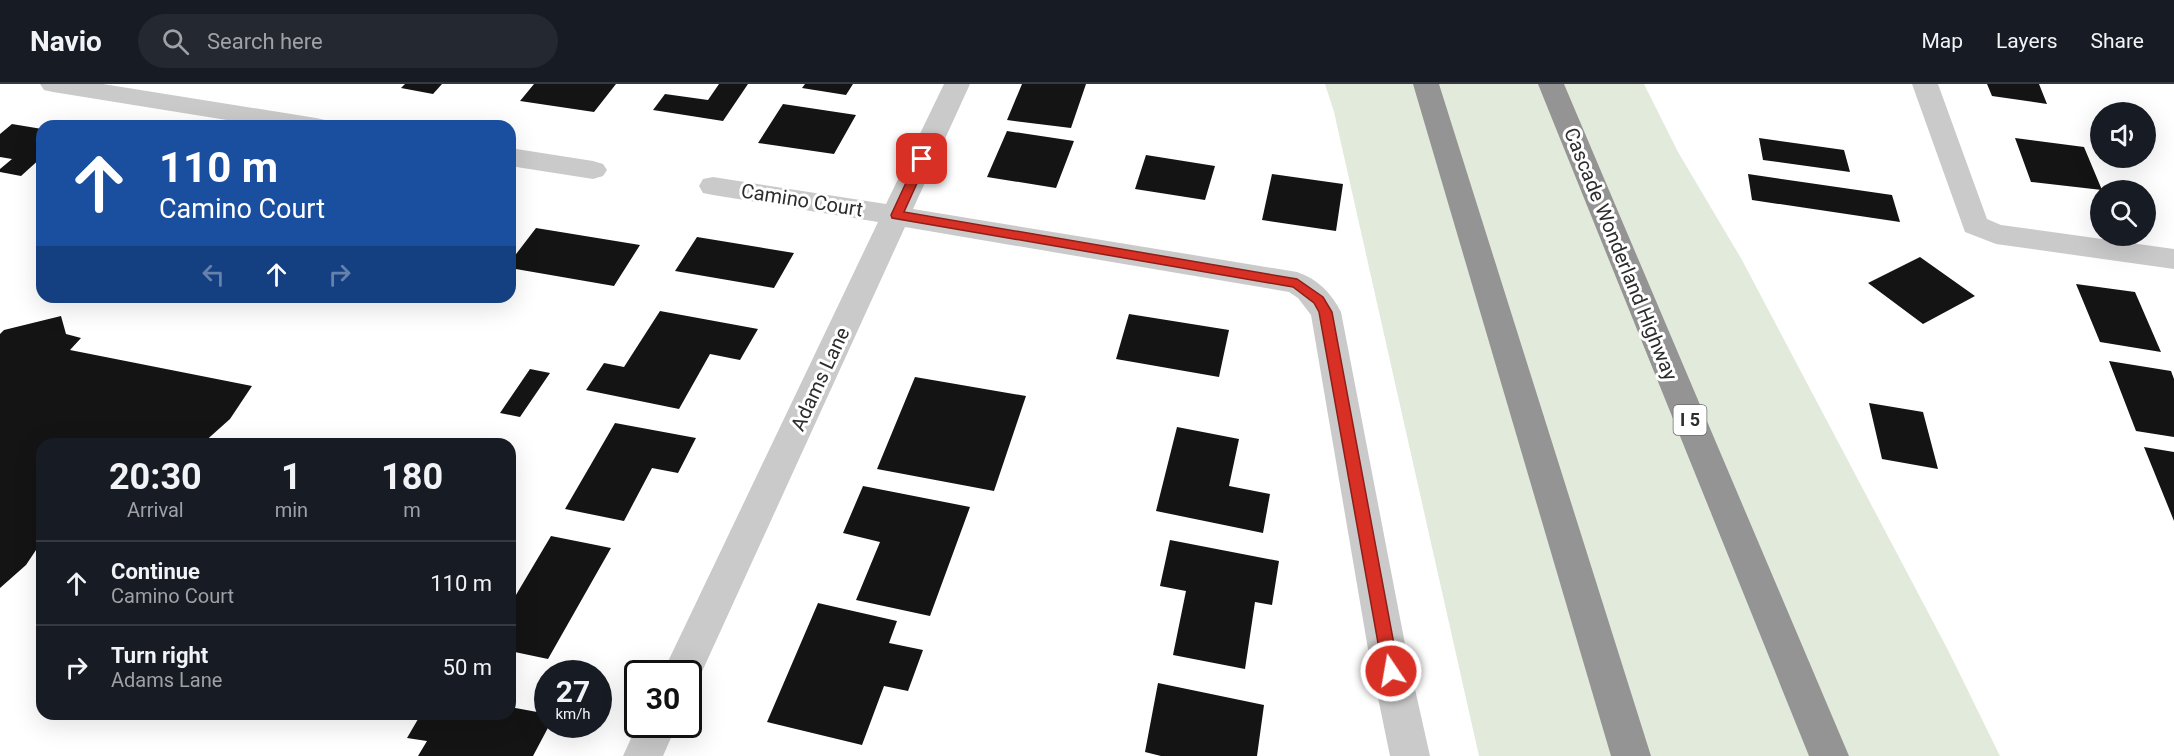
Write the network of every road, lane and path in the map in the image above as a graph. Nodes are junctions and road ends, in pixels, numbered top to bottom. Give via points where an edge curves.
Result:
1 (53, 84) edge
2 (957, 84) edge
3 (1426, 84) edge
4 (1551, 84) edge
5 (1925, 84) edge
6 (278, 120) edge
7 (516, 158) edge
8 (593, 170) dead end
9 (713, 186) dead end
10 (897, 215) junction
11 (2174, 259) edge
12 (688, 660) edge
13 (651, 738) edge
14 (643, 756) edge
15 (1410, 756) edge
16 (1631, 756) edge
17 (1829, 756) edge

1 - 6 street
2 - 10 street, Adams Lane
3 - 16 highway
4 - 17 highway, Cascade Wonderland Highway / I 5
5 - 11 street via 1975,225 1996,234
7 - 8 street
9 - 10 street, Camino Court
10 - 12 street, Adams Lane
10 - 15 street, Camino Court via 1297,283 1309,290 1326,312
13 - 14 street

